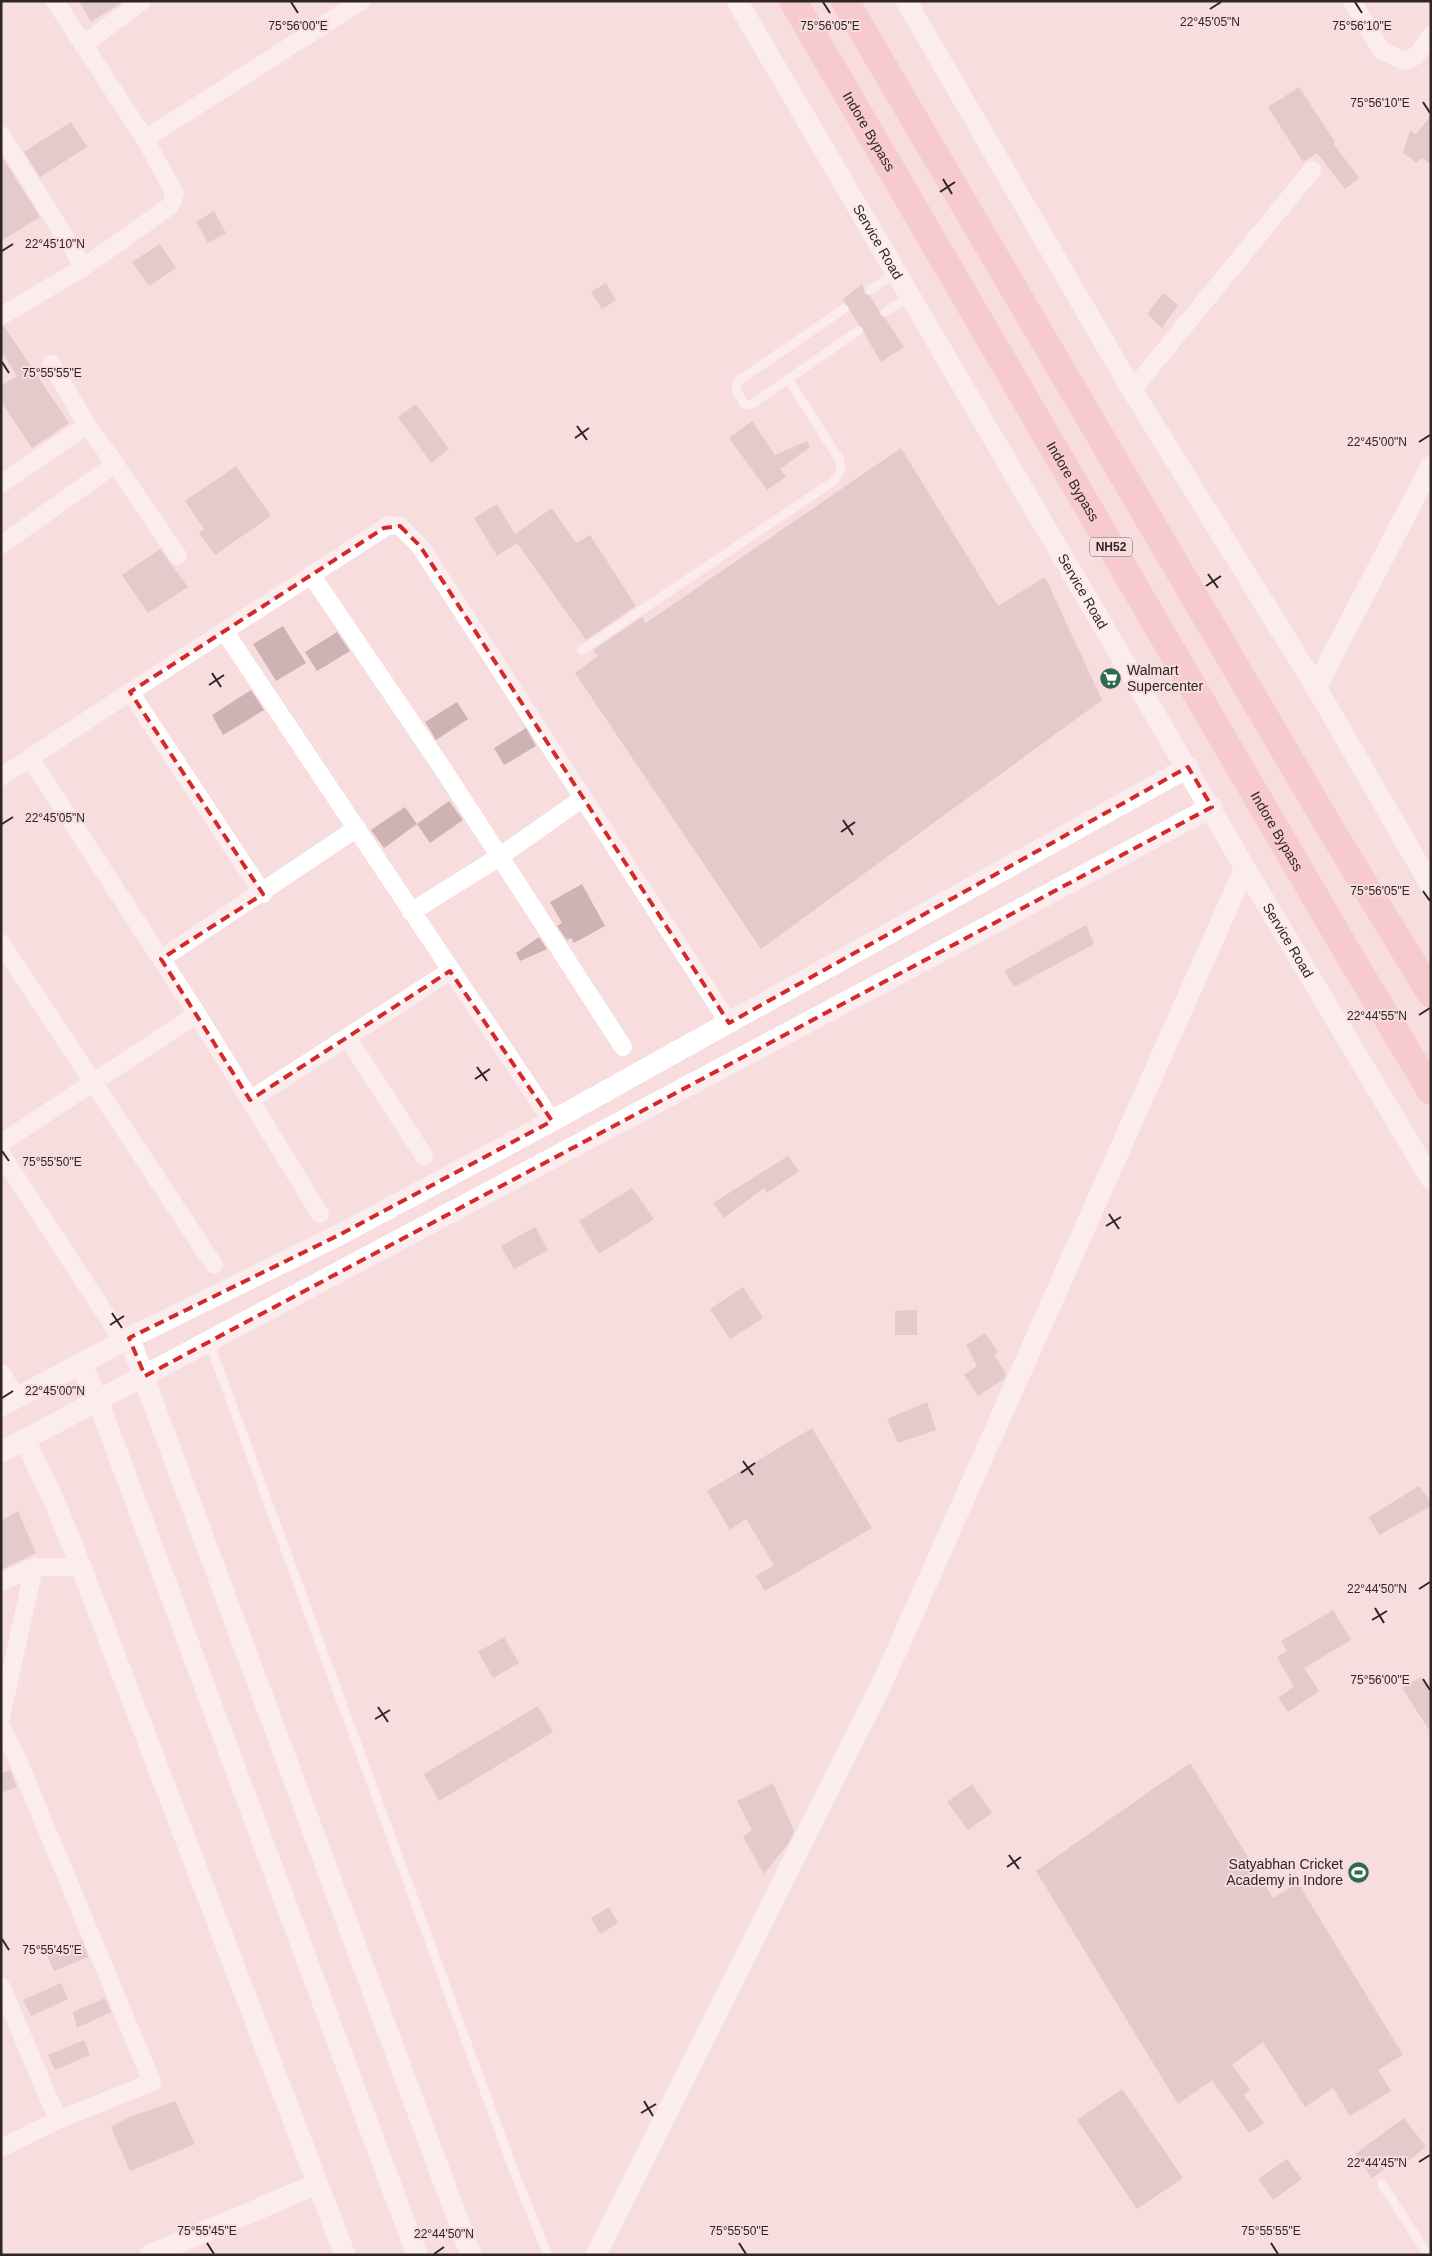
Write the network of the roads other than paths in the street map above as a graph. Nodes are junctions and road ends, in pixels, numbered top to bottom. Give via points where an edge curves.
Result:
1 (55, 1) edge
2 (142, 1) edge
3 (361, 1) edge
4 (737, 1) edge
5 (793, 1) edge
6 (845, 1) edge
7 (906, 1) edge
8 (1352, 1) edge
9 (1431, 35) edge
10 (83, 45) junction
11 (1, 136) edge
12 (145, 139) junction
13 (1312, 170) dead end
14 (84, 267) junction
15 (897, 273) junction
16 (870, 290) dead end
17 (910, 295) junction
18 (844, 309) dead end
19 (885, 312) dead end
20 (1, 316) edge
21 (858, 331) dead end
22 (51, 364) dead end
23 (788, 379) junction
24 (1132, 390) junction
25 (87, 425) junction
26 (115, 464) junction
27 (1431, 466) edge
28 (1, 484) edge
29 (1, 545) edge
30 (178, 556) dead end
31 (312, 576) junction
32 (225, 632) junction
33 (582, 650) dead end
34 (1316, 687) junction
35 (130, 692) junction
36 (30, 758) junction
37 (1188, 767) junction
38 (1, 777) edge
39 (583, 798) junction
40 (1212, 807) junction
41 (357, 828) junction
42 (499, 857) junction
43 (1245, 868) junction
44 (1431, 886) edge
45 (262, 894) junction
46 (411, 912) junction
47 (1, 943) edge
48 (161, 960) junction
49 (450, 971) junction
50 (1431, 994) edge
51 (197, 1014) junction
52 (729, 1023) junction
53 (347, 1037) junction
54 (623, 1047) dead end
55 (94, 1082) junction
56 (1431, 1091) edge
57 (250, 1100) junction
58 (552, 1121) junction
59 (1, 1143) edge
60 (1, 1154) edge
61 (424, 1156) dead end
62 (1431, 1179) edge
63 (320, 1214) dead end
64 (214, 1265) dead end
65 (126, 1340) junction
66 (209, 1341) junction
67 (81, 1364) junction
68 (1, 1373) edge
69 (144, 1376) junction
70 (98, 1401) junction
71 (9, 1402) edge
72 (25, 1440) junction
73 (1, 1452) edge
74 (81, 1566) junction
75 (34, 1567) junction
76 (1, 1582) edge
77 (1, 1717) edge
78 (1, 1726) edge
79 (1, 1986) edge
80 (58, 2120) junction
81 (1, 2148) edge
82 (317, 2184) junction
83 (1382, 2184) dead end
84 (150, 2255) edge
85 (345, 2255) edge
86 (417, 2255) edge
87 (471, 2255) edge
88 (548, 2255) edge
89 (596, 2255) edge
90 (1428, 2255) edge

1 - 10 street
2 - 10 street
3 - 12 street
4 - 15 street, Service Road
5 - 56 highway, Indore Bypass / NH52
6 - 50 highway via 1317,806
7 - 24 street
8 - 9 street via 1381,50 1391,57 1404,61 1416,56
10 - 12 street
11 - 14 street
12 - 14 street via 175,194 170,206
13 - 24 street
14 - 20 street
15 - 16 lane
15 - 17 street, Service Road
17 - 19 lane
17 - 37 street, Service Road
18 - 23 lane via 735,386 748,406
21 - 23 lane
22 - 25 street
23 - 33 lane via 840,458 841,470 834,481
24 - 34 street
25 - 26 street
25 - 28 street
26 - 29 street
26 - 30 street
27 - 34 street
31 - 32 street
31 - 39 street via 389,525 400,526 420,546
31 - 42 street
32 - 35 street
32 - 41 street
34 - 44 street
35 - 36 street
35 - 45 street
36 - 38 street
36 - 48 street
37 - 40 street, Service Road
37 - 52 street
39 - 42 street
39 - 52 street
40 - 43 street, Service Road
40 - 66 street
41 - 45 street
41 - 46 street
42 - 46 street
42 - 54 street
43 - 62 street, Service Road
43 - 89 street via 884,1679
45 - 48 street
46 - 49 street
47 - 55 street
48 - 51 street
49 - 53 street
49 - 58 street
51 - 55 street
51 - 57 street
52 - 58 street
53 - 57 street
53 - 61 street
55 - 59 street
55 - 64 street
57 - 63 street
58 - 65 street via 339,1236
60 - 65 street
65 - 67 street
65 - 69 street
66 - 69 street
66 - 88 lane via 511,2164
67 - 70 street
67 - 71 street
68 - 71 street
69 - 70 street
69 - 87 street
70 - 72 street
70 - 86 street
72 - 73 street
72 - 74 street
74 - 75 street
74 - 82 street
75 - 76 street
75 - 77 street
78 - 80 street via 152,2082
79 - 80 street
80 - 81 street
82 - 84 street
82 - 85 street
83 - 90 lane

